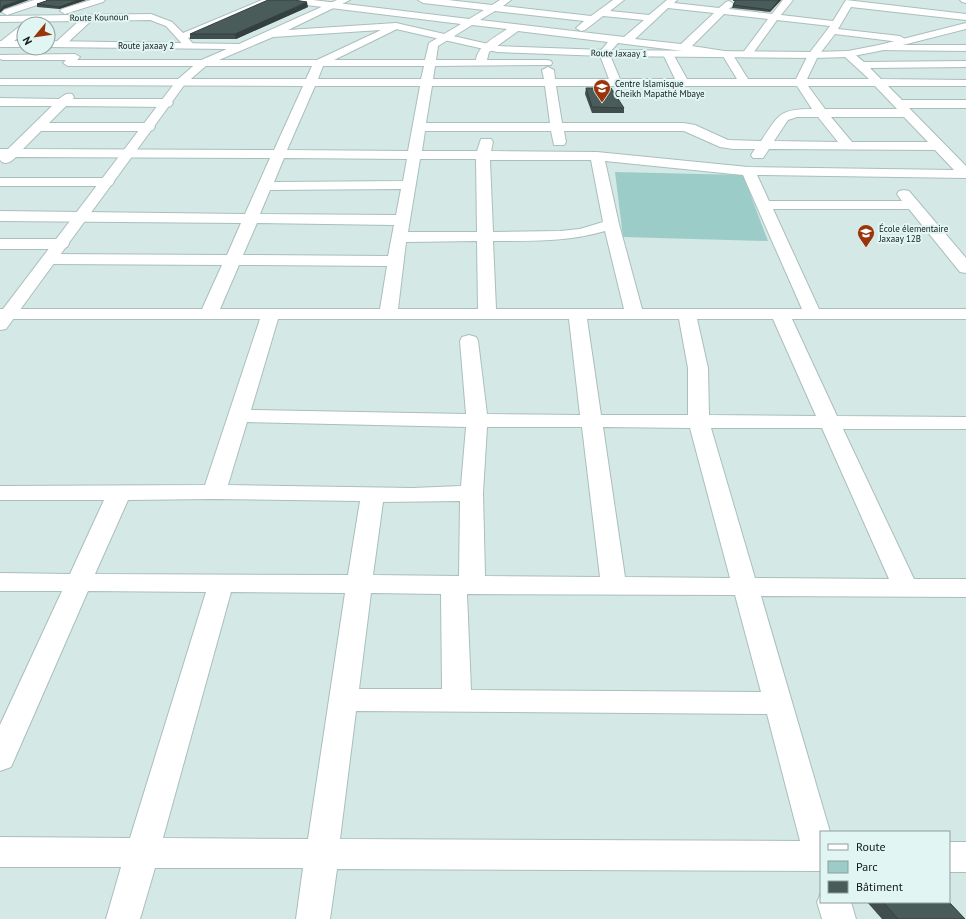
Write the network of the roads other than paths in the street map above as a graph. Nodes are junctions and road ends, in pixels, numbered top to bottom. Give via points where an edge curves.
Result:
1 (43, 0) edge
2 (100, 0) edge
3 (270, 0) edge
4 (290, 0) edge
5 (345, 0) edge
6 (423, 0) edge
7 (506, 0) edge
8 (619, 0) edge
9 (733, 0) edge
10 (788, 0) edge
11 (656, 1) edge
12 (669, 2) edge
13 (849, 2) edge
14 (557, 3) dead end
15 (334, 5) junction
16 (493, 8) junction
17 (721, 11) junction
18 (602, 13) junction
19 (0, 14) edge
20 (542, 14) junction
21 (50, 16) edge
22 (89, 17) junction
23 (774, 17) junction
24 (0, 18) edge
25 (650, 18) junction
26 (16, 19) edge
27 (56, 19) edge
28 (592, 19) junction
29 (855, 19) dead end
30 (470, 22) junction
31 (836, 24) junction
32 (396, 26) junction
33 (923, 26) dead end
34 (965, 26) edge
35 (517, 27) junction
36 (78, 28) junction
37 (110, 28) dead end
38 (150, 28) dead end
39 (173, 28) junction
40 (953, 30) junction
41 (16, 34) edge
42 (271, 34) junction
43 (573, 34) junction
44 (446, 36) junction
45 (181, 37) junction
46 (260, 39) junction
47 (621, 40) junction
48 (911, 40) junction
49 (2, 44) edge
50 (16, 44) edge
51 (56, 44) edge
52 (60, 44) junction
53 (92, 44) junction
54 (188, 44) junction
55 (218, 45) junction
56 (245, 46) junction
57 (16, 47) edge
58 (488, 48) junction
59 (684, 48) junction
60 (879, 48) junction
61 (966, 48) edge
62 (541, 51) junction
63 (554, 52) junction
64 (604, 53) junction
65 (668, 54) junction
66 (727, 54) junction
67 (747, 54) junction
68 (848, 54) junction
69 (813, 55) junction
70 (2, 59) edge
71 (72, 60) junction
72 (100, 63) junction
73 (203, 63) junction
74 (319, 63) junction
75 (430, 63) junction
76 (481, 63) junction
77 (547, 63) junction
78 (966, 64) edge
79 (860, 65) junction
80 (0, 82) edge
81 (47, 82) junction
82 (82, 82) junction
83 (181, 82) junction
84 (311, 82) junction
85 (426, 83) junction
86 (551, 83) junction
87 (616, 83) junction
88 (683, 83) junction
89 (745, 83) junction
90 (800, 83) junction
91 (878, 83) junction
92 (966, 83) edge
93 (0, 102) edge
94 (62, 102) junction
95 (167, 103) junction
96 (966, 104) edge
97 (903, 108) junction
98 (821, 113) junction
99 (38, 127) junction
100 (149, 127) junction
101 (419, 127) junction
102 (488, 128) junction
103 (556, 128) junction
104 (765, 144) junction
105 (849, 146) junction
106 (939, 146) junction
107 (6, 153) edge
108 (128, 154) junction
109 (279, 154) junction
110 (414, 155) junction
111 (483, 155) junction
112 (561, 155) junction
113 (597, 156) junction
114 (0, 166) edge
115 (748, 171) junction
116 (888, 174) junction
117 (0, 182) edge
118 (107, 182) junction
119 (409, 185) junction
120 (266, 186) junction
121 (765, 205) junction
122 (913, 205) junction
123 (0, 216) edge
124 (81, 217) junction
125 (251, 219) junction
126 (403, 220) junction
127 (611, 224) junction
128 (486, 236) junction
129 (399, 237) junction
130 (0, 244) edge
131 (61, 244) junction
132 (50, 259) junction
133 (233, 260) junction
134 (396, 261) junction
135 (966, 268) edge
136 (209, 314) junction
137 (271, 314) junction
138 (388, 314) junction
139 (488, 314) junction
140 (577, 314) junction
141 (634, 314) junction
142 (687, 314) junction
143 (780, 314) junction
144 (813, 314) junction
145 (966, 314) edge
146 (3, 318) edge
147 (469, 341) dead end
148 (239, 416) junction
149 (477, 420) junction
150 (592, 421) junction
151 (700, 422) junction
152 (830, 422) junction
153 (966, 423) edge
154 (214, 492) junction
155 (0, 493) edge
156 (119, 493) junction
157 (472, 493) junction
158 (372, 495) junction
159 (0, 582) edge
160 (78, 583) junction
161 (221, 584) junction
162 (360, 585) junction
163 (463, 585) junction
164 (614, 586) junction
165 (746, 587) junction
166 (906, 588) junction
167 (966, 588) edge
168 (343, 700) junction
169 (457, 701) junction
170 (778, 704) junction
171 (8, 722) edge
172 (0, 758) edge
173 (0, 852) edge
174 (142, 852) junction
175 (820, 852) edge
176 (322, 853) junction
177 (820, 856) edge
178 (950, 857) edge
179 (966, 857) edge
180 (834, 903) edge
181 (123, 919) edge
182 (312, 919) edge
183 (839, 919) edge

1 - 19 street
2 - 21 street
3 - 45 street
4 - 15 street
5 - 15 street
6 - 16 street
7 - 16 street
8 - 18 street
9 - 17 street
10 - 23 street
11 - 12 street
12 - 17 street
12 - 25 street
13 - 31 street
13 - 34 street
14 - 20 street
15 - 30 street
15 - 42 street
16 - 20 street
16 - 30 street
17 - 23 street
17 - 59 street
18 - 25 street
18 - 28 street
20 - 28 street
22 - 27 street, Route Kounoun
22 - 36 street
22 - 39 street, Route Kounoun via 151,18 167,22
23 - 31 street
23 - 67 street
24 - 26 street, Route Kounoun
25 - 47 street
28 - 43 street
29 - 31 street
30 - 35 street
30 - 44 street
31 - 48 street
31 - 69 street
32 - 42 street, Route Jaxaay 1
32 - 44 street, Route Jaxaay 1
32 - 74 street
33 - 40 street
34 - 40 street, Route Jaxaay 1
35 - 43 street
35 - 58 street
36 - 37 street
36 - 52 street
38 - 39 street
39 - 45 street, Route Kounoun
40 - 48 street, Route Jaxaay 1
41 - 49 street
42 - 46 street
43 - 47 street
43 - 63 street
44 - 58 street, Route Jaxaay 1
44 - 75 street via 433,45
45 - 54 street, Route Kounoun
46 - 55 street
46 - 56 street
47 - 59 street
47 - 64 street
48 - 60 street, Route Jaxaay 1
49 - 50 street
51 - 52 street, Route jaxaay 2
52 - 53 street, Route jaxaay 2
53 - 54 street, Route jaxaay 2
53 - 71 street
54 - 55 street, Route jaxaay 2
55 - 56 street, Route jaxaay 2
56 - 73 street
57 - 70 street
58 - 62 street, Route Jaxaay 1
58 - 76 street via 482,54
59 - 66 street
60 - 61 street
60 - 68 street, Route Jaxaay 1
62 - 63 street, Route Jaxaay 1
62 - 77 street
63 - 64 street, Route Jaxaay 1
64 - 65 street, Route Jaxaay 1
64 - 87 street
65 - 66 street, Route Jaxaay 1
65 - 88 street
66 - 67 street, Route Jaxaay 1
66 - 89 street
67 - 69 street, Route Jaxaay 1
68 - 69 street, Route Jaxaay 1
68 - 79 street
69 - 90 street
70 - 71 street
71 - 72 street
71 - 81 street
72 - 73 street
72 - 82 street
73 - 74 street
73 - 83 street
74 - 75 street
74 - 84 street
75 - 76 street
75 - 85 street
76 - 77 street
77 - 86 street
78 - 79 street
79 - 91 street
80 - 81 street
81 - 82 street
82 - 83 street
82 - 94 street
83 - 84 street
83 - 95 street
84 - 85 street
84 - 109 street
85 - 86 street
85 - 101 street
86 - 87 street
86 - 103 street
87 - 88 street
88 - 89 street
89 - 90 street
90 - 91 street
90 - 98 street
91 - 92 street
91 - 97 street
93 - 94 street
94 - 95 street
94 - 99 street
95 - 100 street
96 - 97 street
97 - 98 street
97 - 106 street
98 - 104 street via 796,113 784,117
98 - 105 street
99 - 100 street
99 - 107 street
100 - 108 street
101 - 102 street
101 - 110 street
102 - 103 street
102 - 111 street
103 - 104 street via 684,127 725,144
103 - 112 street
104 - 105 street
104 - 115 street
105 - 106 street
106 - 116 street via 966,174
107 - 108 street
107 - 114 street
108 - 109 street
108 - 118 street
109 - 110 street
109 - 120 street
110 - 111 street
110 - 119 street
111 - 112 street
111 - 128 street
112 - 113 street
113 - 115 street
113 - 127 street
115 - 116 street
115 - 121 street
116 - 122 street
117 - 118 street
118 - 124 street
119 - 120 street
119 - 126 street
120 - 125 street
121 - 122 street
121 - 144 street
122 - 135 street
123 - 124 street
124 - 125 street
124 - 131 street
125 - 126 street
125 - 133 street
126 - 129 street
127 - 128 street via 572,235
127 - 141 street
128 - 129 street
128 - 139 street
129 - 134 street
130 - 131 street
131 - 132 street
132 - 133 street
132 - 146 street
133 - 134 street
133 - 136 street
134 - 138 street
136 - 137 street
136 - 146 street
137 - 138 street
137 - 148 street
138 - 139 street
139 - 140 street
140 - 141 street
140 - 150 street
141 - 142 street
142 - 143 street
142 - 151 street via 698,368
143 - 144 street
143 - 152 street
144 - 145 street
147 - 149 street
148 - 149 street
148 - 154 street
149 - 150 street
149 - 157 street
150 - 151 street
150 - 164 street
151 - 152 street
151 - 165 street
152 - 153 street
152 - 166 street
154 - 156 street
154 - 158 street
155 - 156 street
156 - 160 street
157 - 158 street
157 - 163 street
158 - 162 street
159 - 160 street
160 - 161 street
160 - 171 street
161 - 162 street
161 - 174 street
162 - 163 street
162 - 168 street
163 - 164 street
163 - 169 street
164 - 165 street
165 - 166 street
165 - 170 street
166 - 167 street
168 - 169 street
168 - 176 street
169 - 170 street
170 - 175 street
171 - 172 street
173 - 174 street
174 - 176 street
174 - 181 street
176 - 177 street
176 - 182 street
178 - 179 street
180 - 183 street

